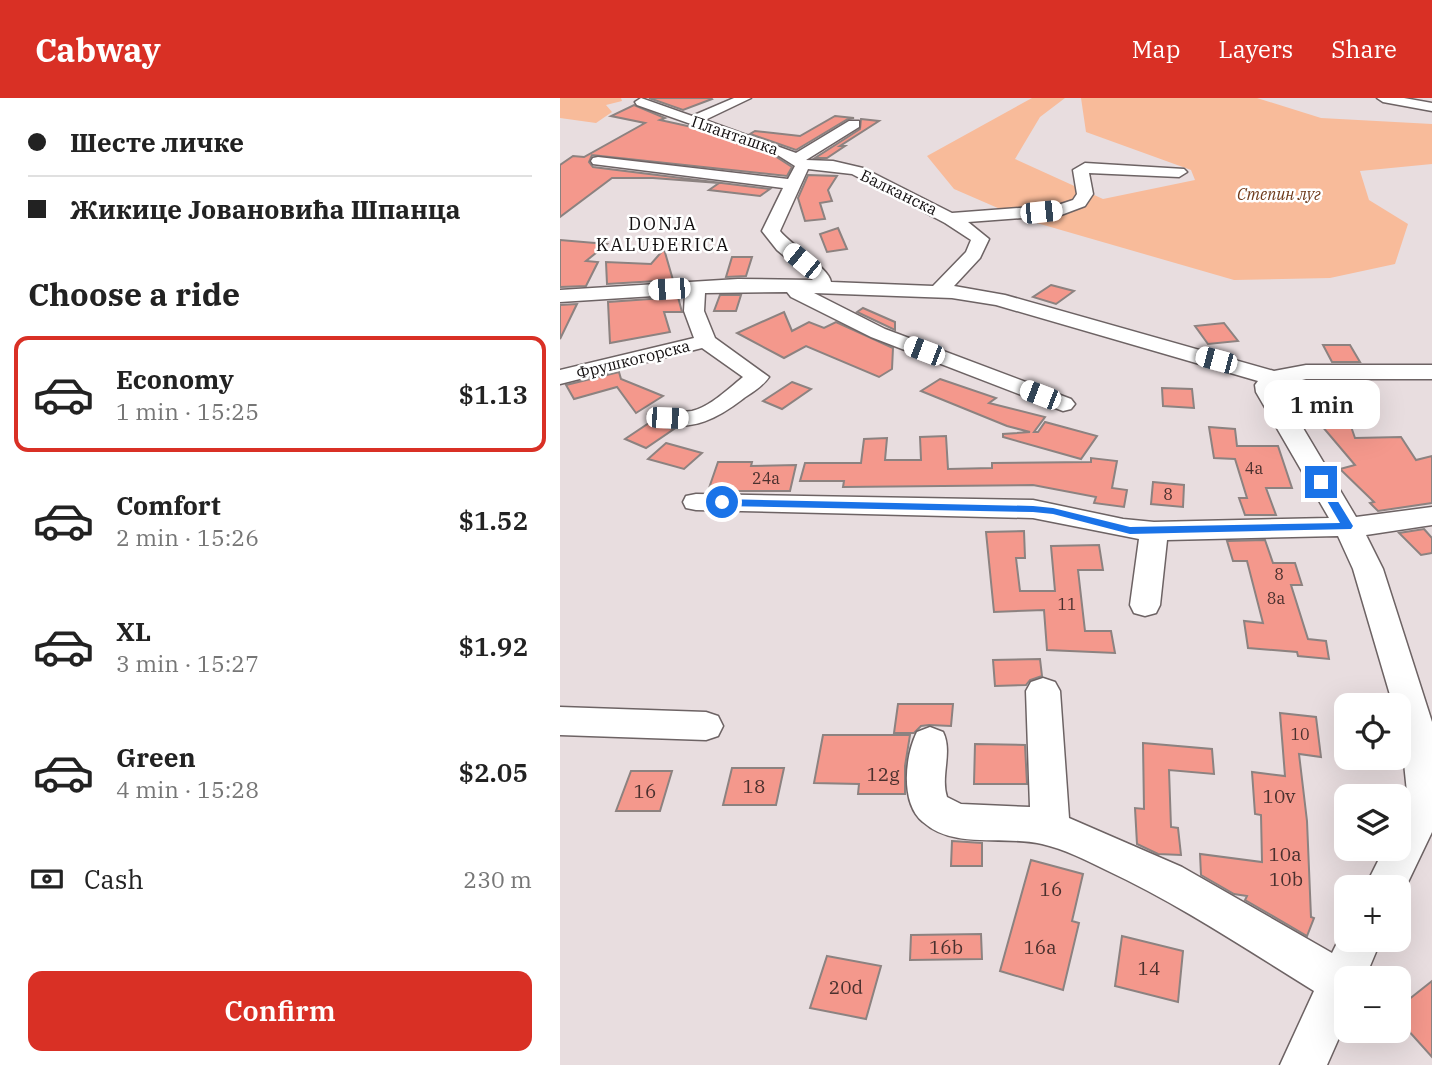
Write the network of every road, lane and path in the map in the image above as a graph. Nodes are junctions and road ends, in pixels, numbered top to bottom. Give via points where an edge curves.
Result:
1 (745, 98) edge
2 (1382, 98) edge
3 (641, 102) dead end
4 (1432, 107) edge
5 (691, 121) junction
6 (855, 124) dead end
7 (598, 161) dead end
8 (800, 162) junction
9 (1180, 172) dead end
10 (793, 184) junction
11 (953, 218) junction
12 (797, 286) junction
13 (820, 286) junction
14 (695, 287) junction
15 (939, 291) junction
16 (560, 296) edge
17 (706, 341) junction
18 (1432, 372) edge
19 (560, 377) edge
20 (1273, 378) junction
21 (1063, 404) dead end
22 (667, 418) dead end
23 (696, 502) dead end
24 (1432, 516) edge
25 (1348, 526) junction
26 (1154, 531) junction
27 (1145, 605) dead end
28 (1043, 691) dead end
29 (560, 722) edge
30 (706, 726) dead end
31 (930, 742) dead end
32 (1428, 812) edge
33 (1050, 828) junction
34 (1392, 875) edge
35 (1334, 979) edge
36 (1334, 994) edge
37 (1303, 1065) edge

1 - 5 street
2 - 4 street
3 - 5 street, Планташка
5 - 8 street, Планташка
6 - 8 street
7 - 10 street
8 - 10 street, Планташка
8 - 11 street, Балканска via 858,172
9 - 11 street, Балканска via 1085,168 1081,170 1085,194 1073,206
10 - 13 street, Планташка via 772,231 820,276
11 - 15 street, Балканска via 980,243
12 - 13 street
12 - 14 street
12 - 21 street via 798,293 878,334
13 - 15 street
14 - 16 street
14 - 17 street, Фрушкогорска via 694,311
15 - 20 street via 998,299
17 - 19 street, Фрушкогорска
17 - 22 street, Фрушкогорска via 758,377 711,412 694,418
18 - 20 street via 1306,372
20 - 25 street via 1266,385 1268,392
23 - 26 street via 1033,509
24 - 25 street
25 - 26 street
25 - 32 street via 1368,569 1416,726
26 - 27 street
28 - 33 street
29 - 30 street
31 - 33 street via 926,793 933,808 969,822
32 - 34 street
33 - 35 street via 1134,862
36 - 37 street

